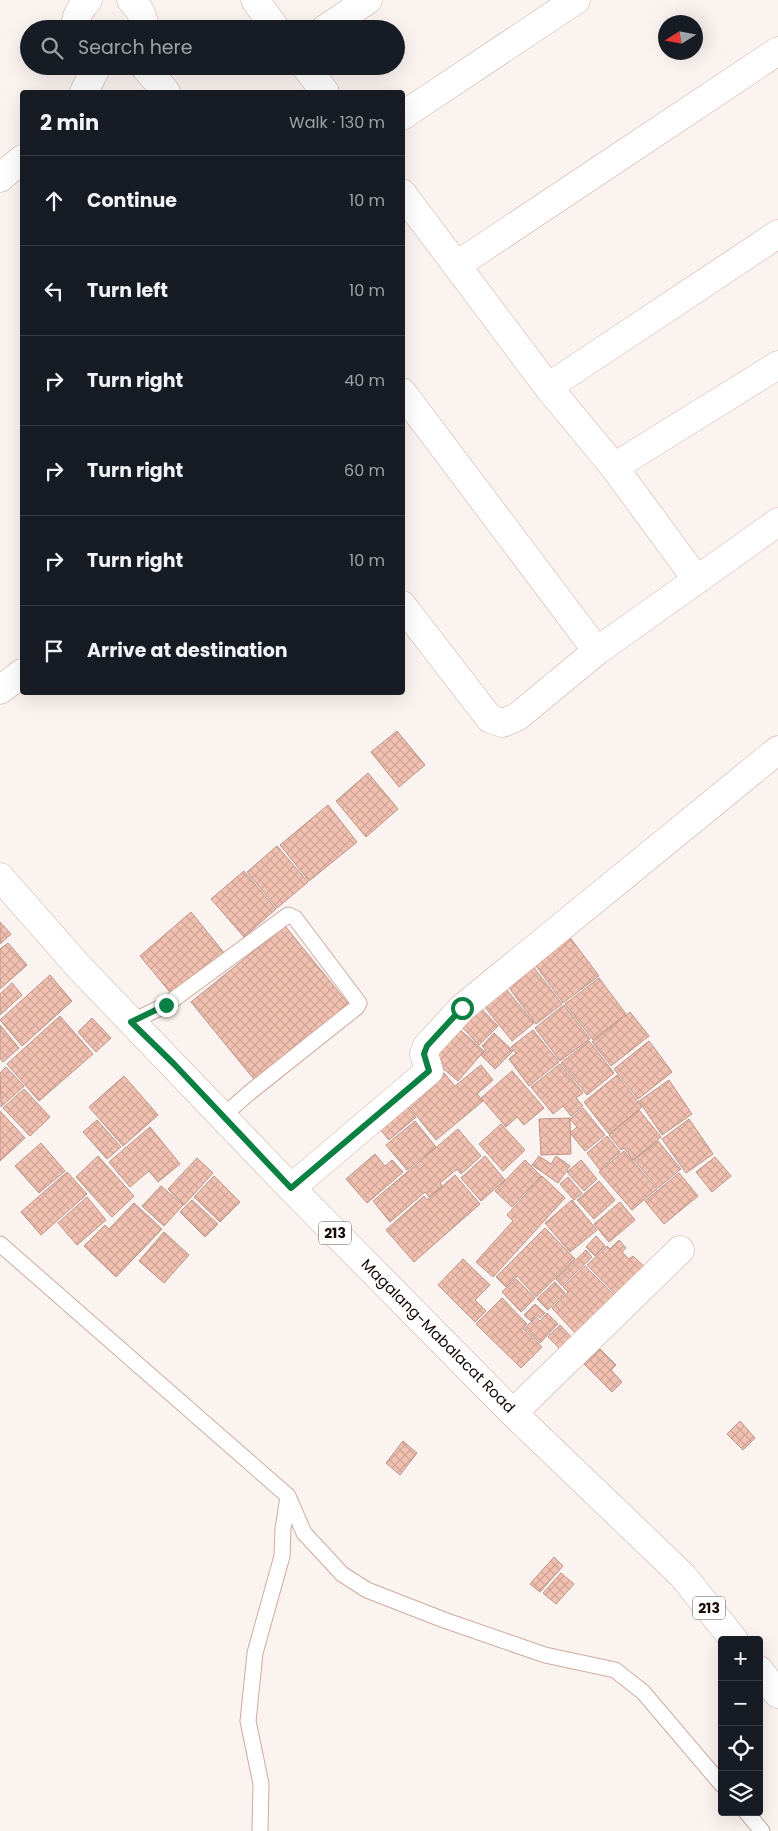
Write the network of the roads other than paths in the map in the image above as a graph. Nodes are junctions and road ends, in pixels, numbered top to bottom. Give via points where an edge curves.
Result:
1 (88, 0) edge
2 (255, 0) edge
3 (368, 0) edge
4 (576, 0) edge
5 (75, 20) edge
6 (269, 20) edge
7 (338, 20) edge
8 (778, 51) edge
9 (92, 75) edge
10 (152, 75) edge
11 (312, 75) edge
12 (85, 90) edge
13 (164, 90) edge
14 (323, 90) edge
15 (405, 114) edge
16 (20, 161) edge
17 (0, 178) edge
18 (405, 197) edge
19 (778, 234) edge
20 (457, 265) junction
21 (778, 365) edge
22 (548, 387) junction
23 (405, 396) edge
24 (614, 467) junction
25 (778, 522) edge
26 (697, 580) junction
27 (405, 609) edge
28 (598, 651) junction
29 (20, 675) edge
30 (0, 690) edge
31 (778, 750) edge
32 (0, 877) edge
33 (131, 1022) junction
34 (223, 1116) junction
35 (291, 1188) junction
36 (0, 1244) edge
37 (680, 1250) dead end
38 (513, 1413) junction
39 (288, 1496) junction
40 (731, 1636) edge
41 (763, 1675) edge
42 (778, 1694) edge
43 (718, 1780) edge
44 (749, 1816) edge
45 (260, 1831) edge
46 (762, 1831) edge

1 - 5 street
2 - 6 street
3 - 7 street
4 - 15 street
8 - 20 street
9 - 12 street
10 - 13 street
11 - 14 street
16 - 17 street
18 - 20 street
19 - 22 street
20 - 22 street
21 - 24 street
22 - 24 street
23 - 28 street
24 - 26 street
25 - 26 street
26 - 28 street
27 - 28 street via 490,719 503,724
29 - 30 street
31 - 35 street via 462,1008 427,1046 424,1054 429,1071
32 - 33 street, Magalang-Mabalacat Road / 213
33 - 34 street, Magalang-Mabalacat Road / 213
33 - 34 lane via 166,1005 288,915 295,918 359,1003
34 - 35 street, Magalang-Mabalacat Road / 213
35 - 38 street, Magalang-Mabalacat Road / 213
36 - 39 lane
37 - 38 street
38 - 40 street, Magalang-Mabalacat Road / 213 via 683,1576
39 - 43 lane via 304,1533 342,1574 367,1590 444,1620 545,1655 615,1670 643,1692
39 - 45 lane via 282,1556 255,1653 248,1721 261,1784
41 - 42 street
44 - 46 lane

